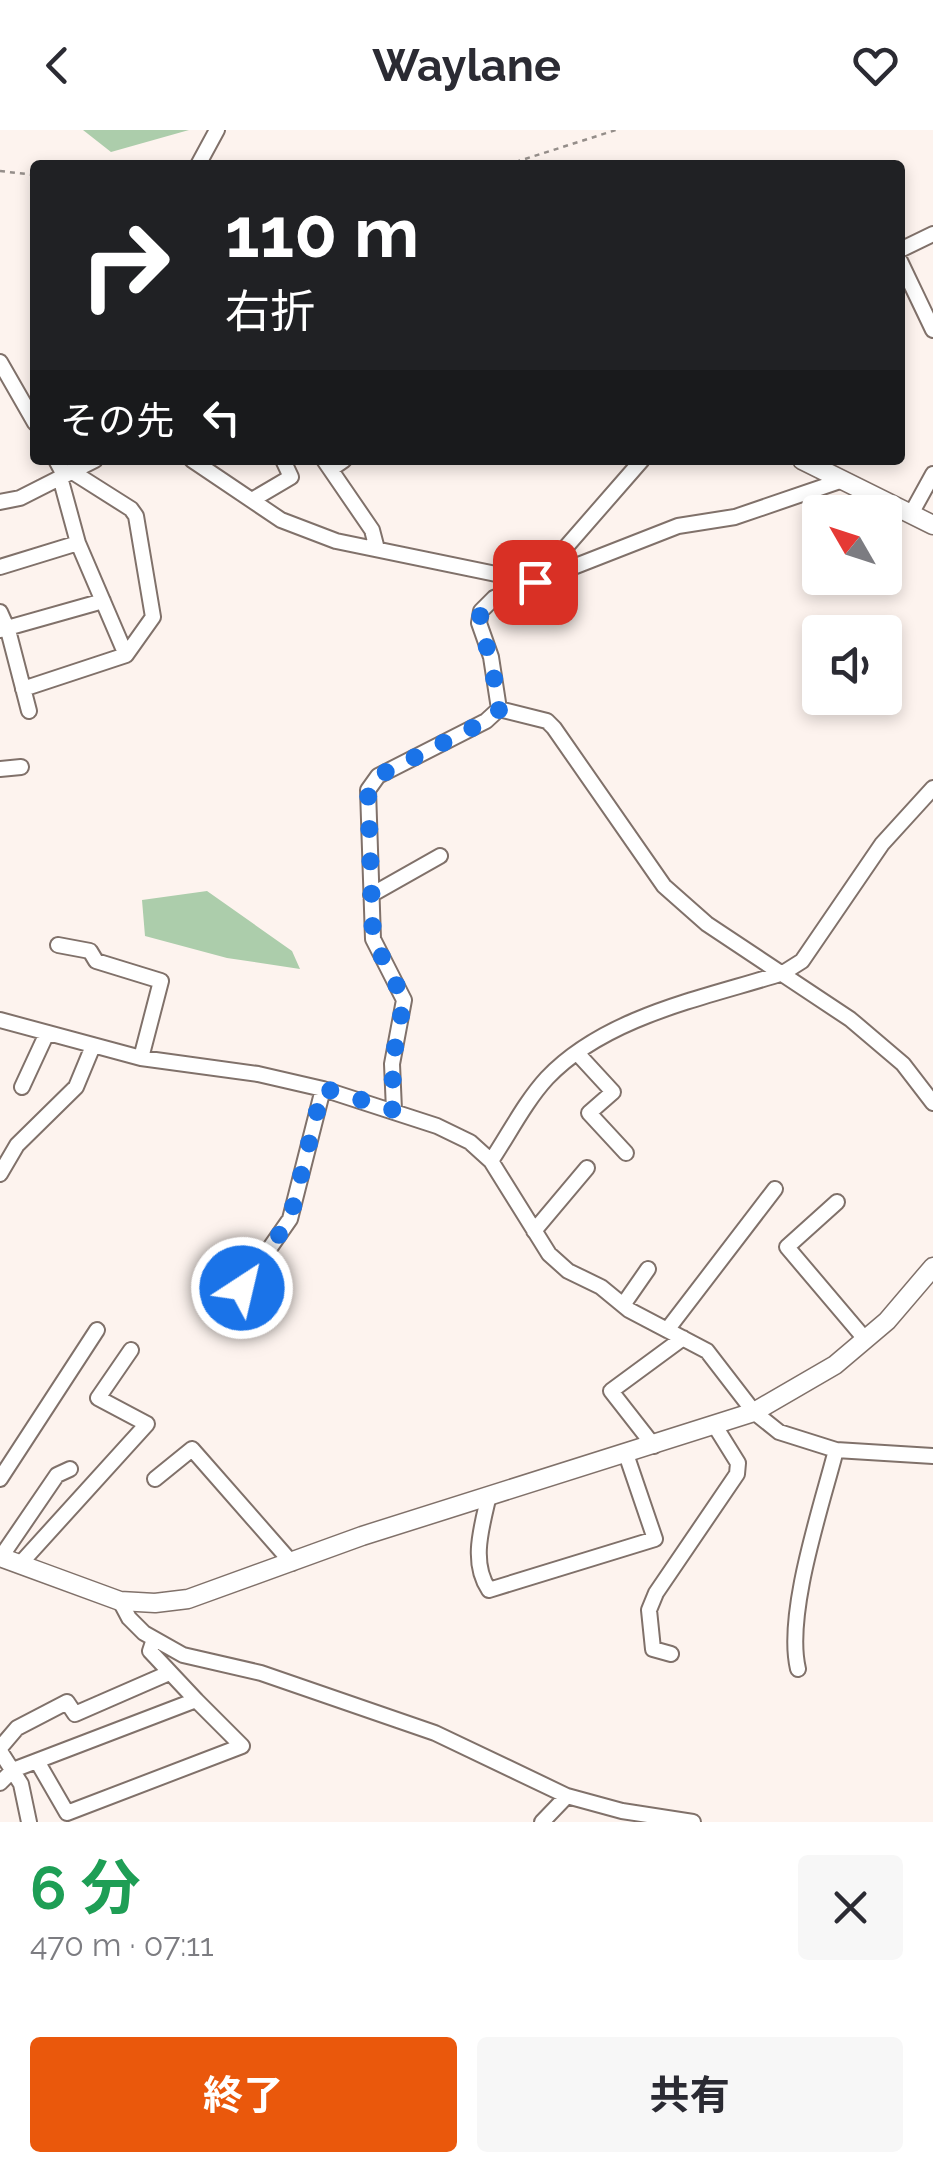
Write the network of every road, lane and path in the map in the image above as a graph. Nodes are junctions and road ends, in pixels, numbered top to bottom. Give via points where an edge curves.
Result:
1 (216, 130) edge
2 (616, 130) edge
3 (201, 160) edge
4 (522, 160) edge
5 (0, 171) edge
6 (30, 175) edge
7 (933, 234) edge
8 (905, 248) edge
9 (905, 271) edge
10 (933, 330) edge
11 (0, 362) edge
12 (30, 414) edge
13 (60, 465) edge
14 (85, 465) edge
15 (200, 465) edge
16 (286, 465) edge
17 (328, 465) edge
18 (638, 465) edge
19 (812, 465) edge
20 (66, 474) junction
21 (933, 474) edge
22 (842, 480) junction
23 (252, 500) junction
24 (0, 502) edge
25 (911, 514) junction
26 (933, 525) edge
27 (78, 542) junction
28 (377, 548) junction
29 (0, 568) edge
30 (535, 582) junction
31 (103, 602) junction
32 (0, 612) edge
33 (4, 630) edge
34 (126, 655) junction
35 (23, 689) junction
36 (500, 709) junction
37 (28, 711) dead end
38 (20, 767) dead end
39 (0, 769) edge
40 (933, 788) edge
41 (440, 856) dead end
42 (370, 895) junction
43 (58, 945) dead end
44 (783, 972) junction
45 (0, 1020) edge
46 (47, 1034) junction
47 (93, 1046) junction
48 (578, 1054) junction
49 (140, 1058) junction
50 (22, 1087) dead end
51 (323, 1088) junction
52 (933, 1103) edge
53 (394, 1110) junction
54 (626, 1153) dead end
55 (491, 1161) junction
56 (587, 1168) dead end
57 (0, 1174) edge
58 (775, 1190) dead end
59 (837, 1202) dead end
60 (534, 1230) junction
61 (933, 1268) edge
62 (648, 1269) dead end
63 (242, 1288) dead end
64 (622, 1305) junction
65 (97, 1330) dead end
66 (667, 1330) junction
67 (682, 1338) junction
68 (865, 1340) junction
69 (131, 1350) dead end
70 (754, 1412) junction
71 (715, 1426) junction
72 (654, 1446) junction
73 (836, 1450) junction
74 (626, 1454) junction
75 (933, 1456) edge
76 (70, 1469) dead end
77 (0, 1479) edge
78 (155, 1479) dead end
79 (489, 1496) junction
80 (1, 1557) edge
81 (292, 1562) junction
82 (20, 1564) junction
83 (120, 1601) junction
84 (154, 1639) junction
85 (671, 1654) dead end
86 (798, 1669) dead end
87 (169, 1673) junction
88 (196, 1700) junction
89 (0, 1749) edge
90 (36, 1761) junction
91 (13, 1770) junction
92 (0, 1783) edge
93 (567, 1796) junction
94 (29, 1822) edge
95 (542, 1822) edge
96 (693, 1822) edge

1 - 3 street
2 - 4 path
5 - 6 path
7 - 8 street
9 - 10 street
11 - 12 street
13 - 20 street
14 - 20 street
15 - 23 street
16 - 23 street via 292,477
17 - 28 street
18 - 30 street
19 - 22 street
20 - 24 street
20 - 27 street
20 - 34 street via 136,516 153,617
21 - 25 street
22 - 25 street
22 - 30 street via 735,517 678,526
23 - 28 street via 281,520
25 - 26 street
27 - 29 street
27 - 31 street
28 - 30 street
30 - 36 street via 494,598 481,611
31 - 33 street
31 - 34 street
32 - 33 street
33 - 35 street
34 - 35 street
35 - 37 street
36 - 42 street via 378,776 368,790
36 - 44 street via 547,721 664,886 706,924
38 - 39 street
40 - 44 street via 882,844 802,961
41 - 42 street
42 - 53 street via 373,939 404,1000 392,1064
43 - 49 street via 161,981
44 - 48 street via 637,1020
44 - 52 street via 903,1064
45 - 46 street
46 - 47 street
46 - 50 street
47 - 49 street
47 - 57 street via 76,1087 17,1145
48 - 54 street via 612,1092 589,1113
48 - 55 street via 544,1081
49 - 51 street
51 - 53 street
51 - 63 street via 290,1219
53 - 55 street via 470,1142
55 - 60 street
56 - 60 street
58 - 66 street
59 - 68 street via 787,1247
60 - 64 street via 548,1254
61 - 68 street
62 - 64 street
64 - 66 street
65 - 77 street
66 - 67 street
67 - 70 street via 706,1350
67 - 72 street via 611,1392
68 - 70 street
69 - 82 street via 98,1398 147,1424
70 - 71 street
70 - 73 street via 779,1432
71 - 72 street
71 - 85 street via 738,1463 737,1474 649,1610 653,1649
72 - 74 street
73 - 75 street
73 - 86 street via 806,1573 793,1649
74 - 79 street
74 - 79 street via 655,1539 489,1590 478,1550
76 - 80 street via 57,1475
78 - 81 street via 192,1448
79 - 81 street
80 - 82 street
81 - 83 street via 188,1599
82 - 83 street
83 - 84 street via 128,1618
84 - 87 street via 150,1651
84 - 93 street via 182,1654 261,1673 435,1732
87 - 88 street
87 - 89 street via 75,1714 67,1702 16,1728
88 - 90 street
88 - 90 street via 242,1746 67,1813
89 - 91 street
90 - 91 street
91 - 92 street
91 - 94 street
93 - 95 street
93 - 96 street

